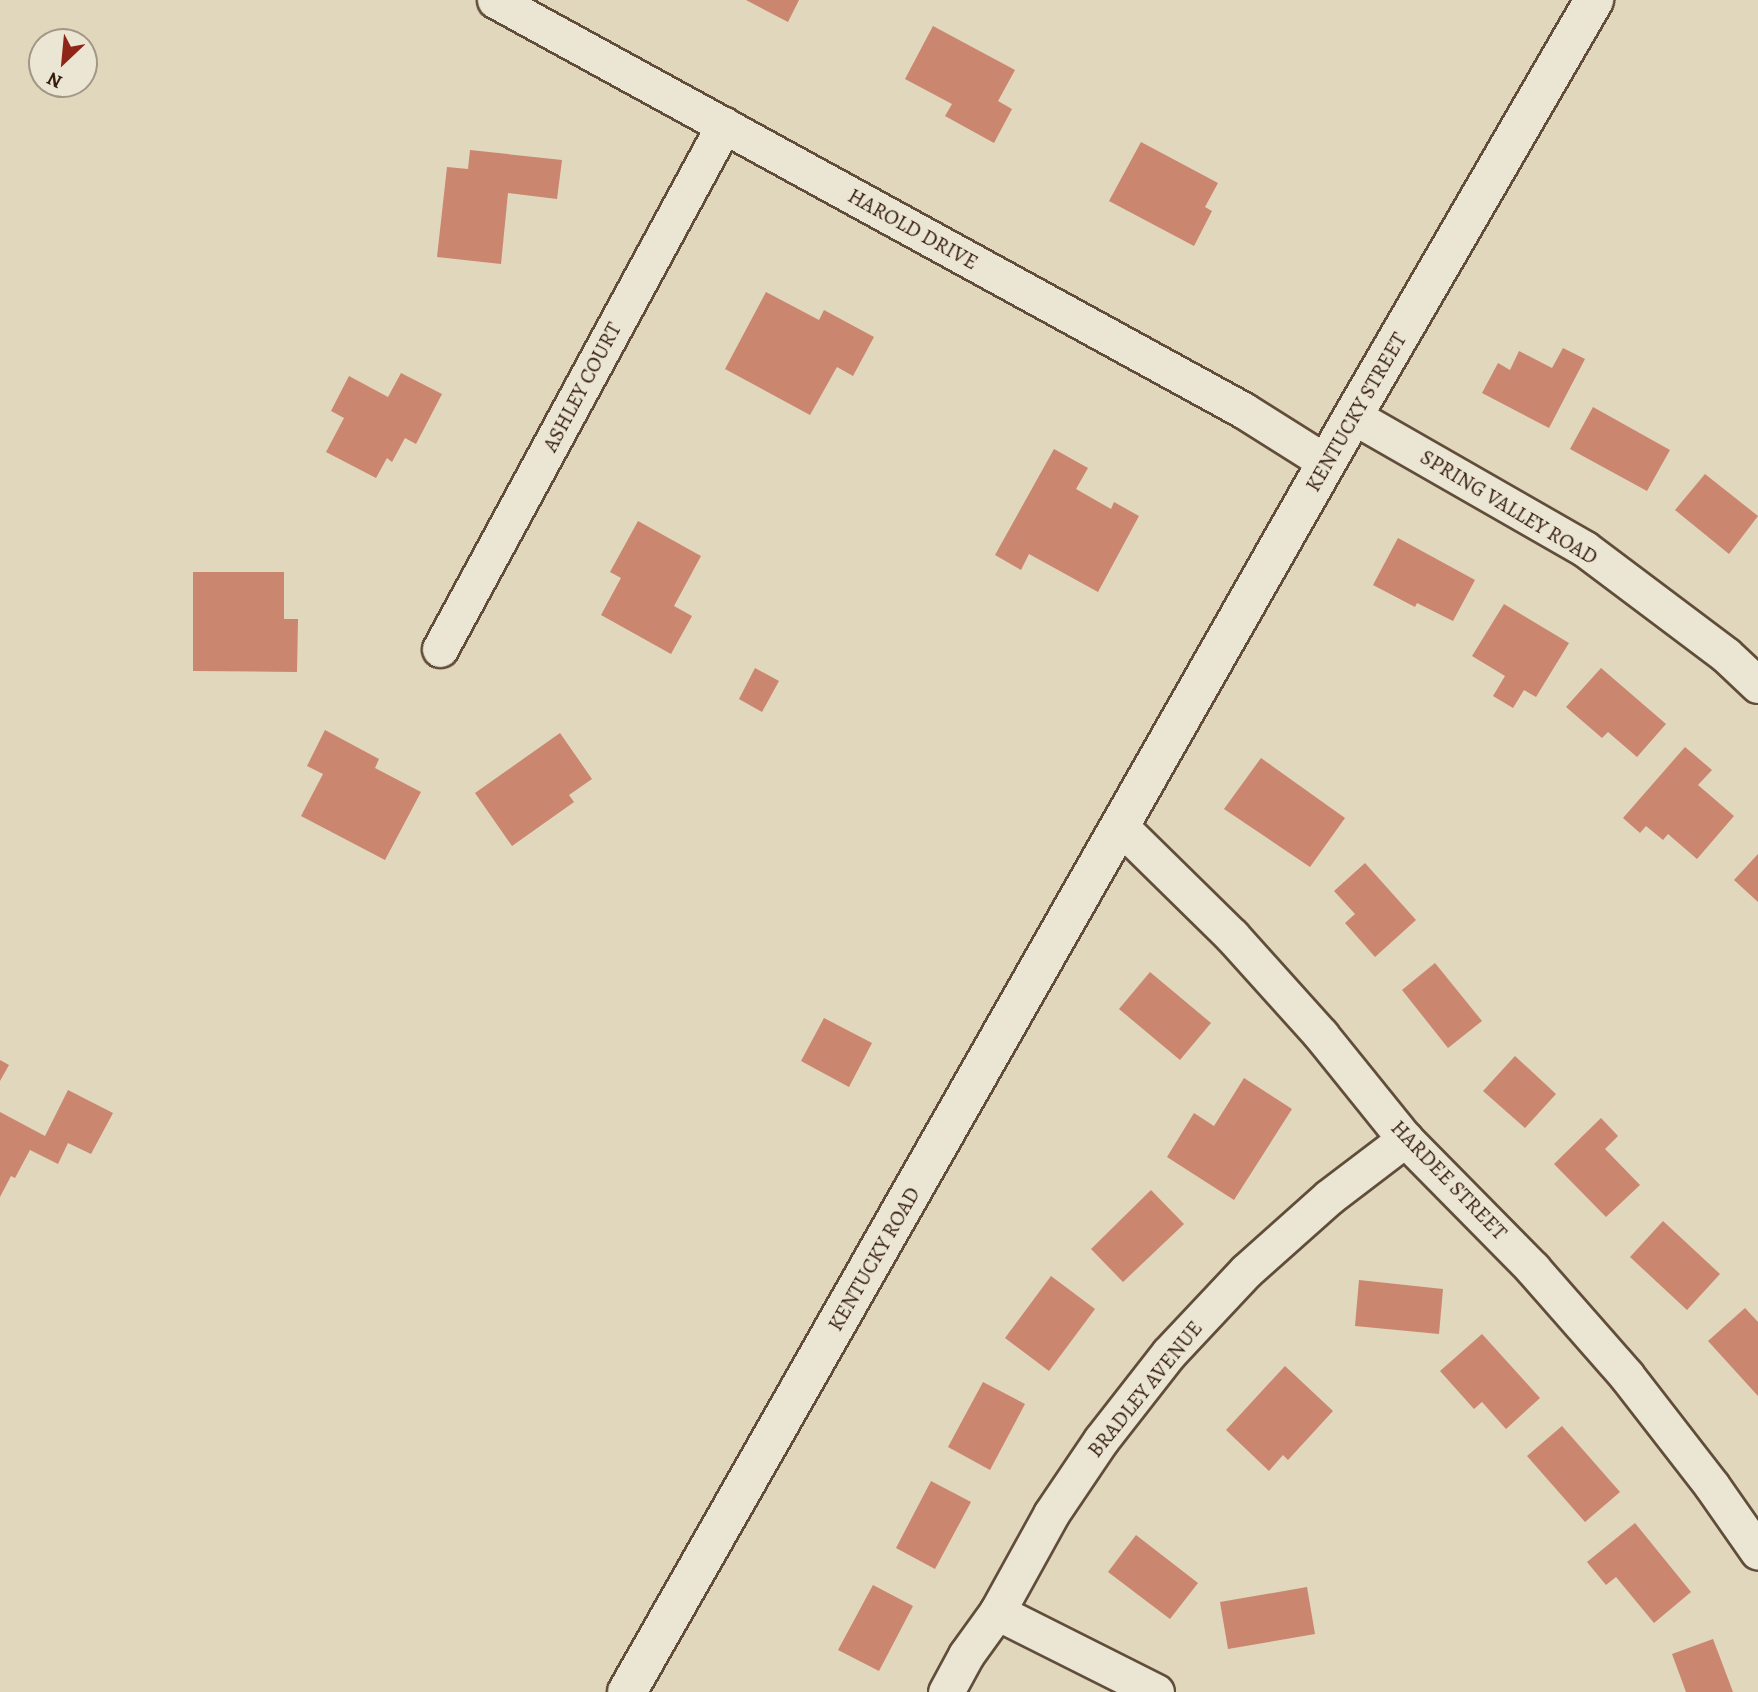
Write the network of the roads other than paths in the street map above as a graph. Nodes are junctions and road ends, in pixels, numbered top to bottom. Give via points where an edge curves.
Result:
1 (495, 0) edge
2 (1594, 0) edge
3 (724, 125) junction
4 (1353, 416) junction
5 (1327, 463) junction
6 (440, 649) dead end
7 (1758, 685) edge
8 (1120, 826) junction
9 (1405, 1139) junction
10 (1758, 1552) edge
11 (997, 1612) junction
12 (627, 1692) edge
13 (946, 1692) edge
14 (1156, 1692) edge

1 - 3 street, HAROLD DRIVE
2 - 4 street, KENTUCKY STREET
3 - 5 street, HAROLD DRIVE via 1242,410
3 - 6 street, ASHLEY COURT
4 - 5 street, KENTUCKY STREET
4 - 7 street, SPRING VALLEY ROAD via 1585,548 1726,655
5 - 8 street, KENTUCKY STREET
8 - 9 street, HARDEE STREET via 1259,966
8 - 12 street, KENTUCKY ROAD
9 - 10 street, HARDEE STREET via 1533,1269 1626,1375
9 - 11 street, BRADLEY AVENUE via 1329,1196 1246,1271 1169,1353 1058,1504
11 - 13 street, BRADLEY AVENUE
11 - 14 street

